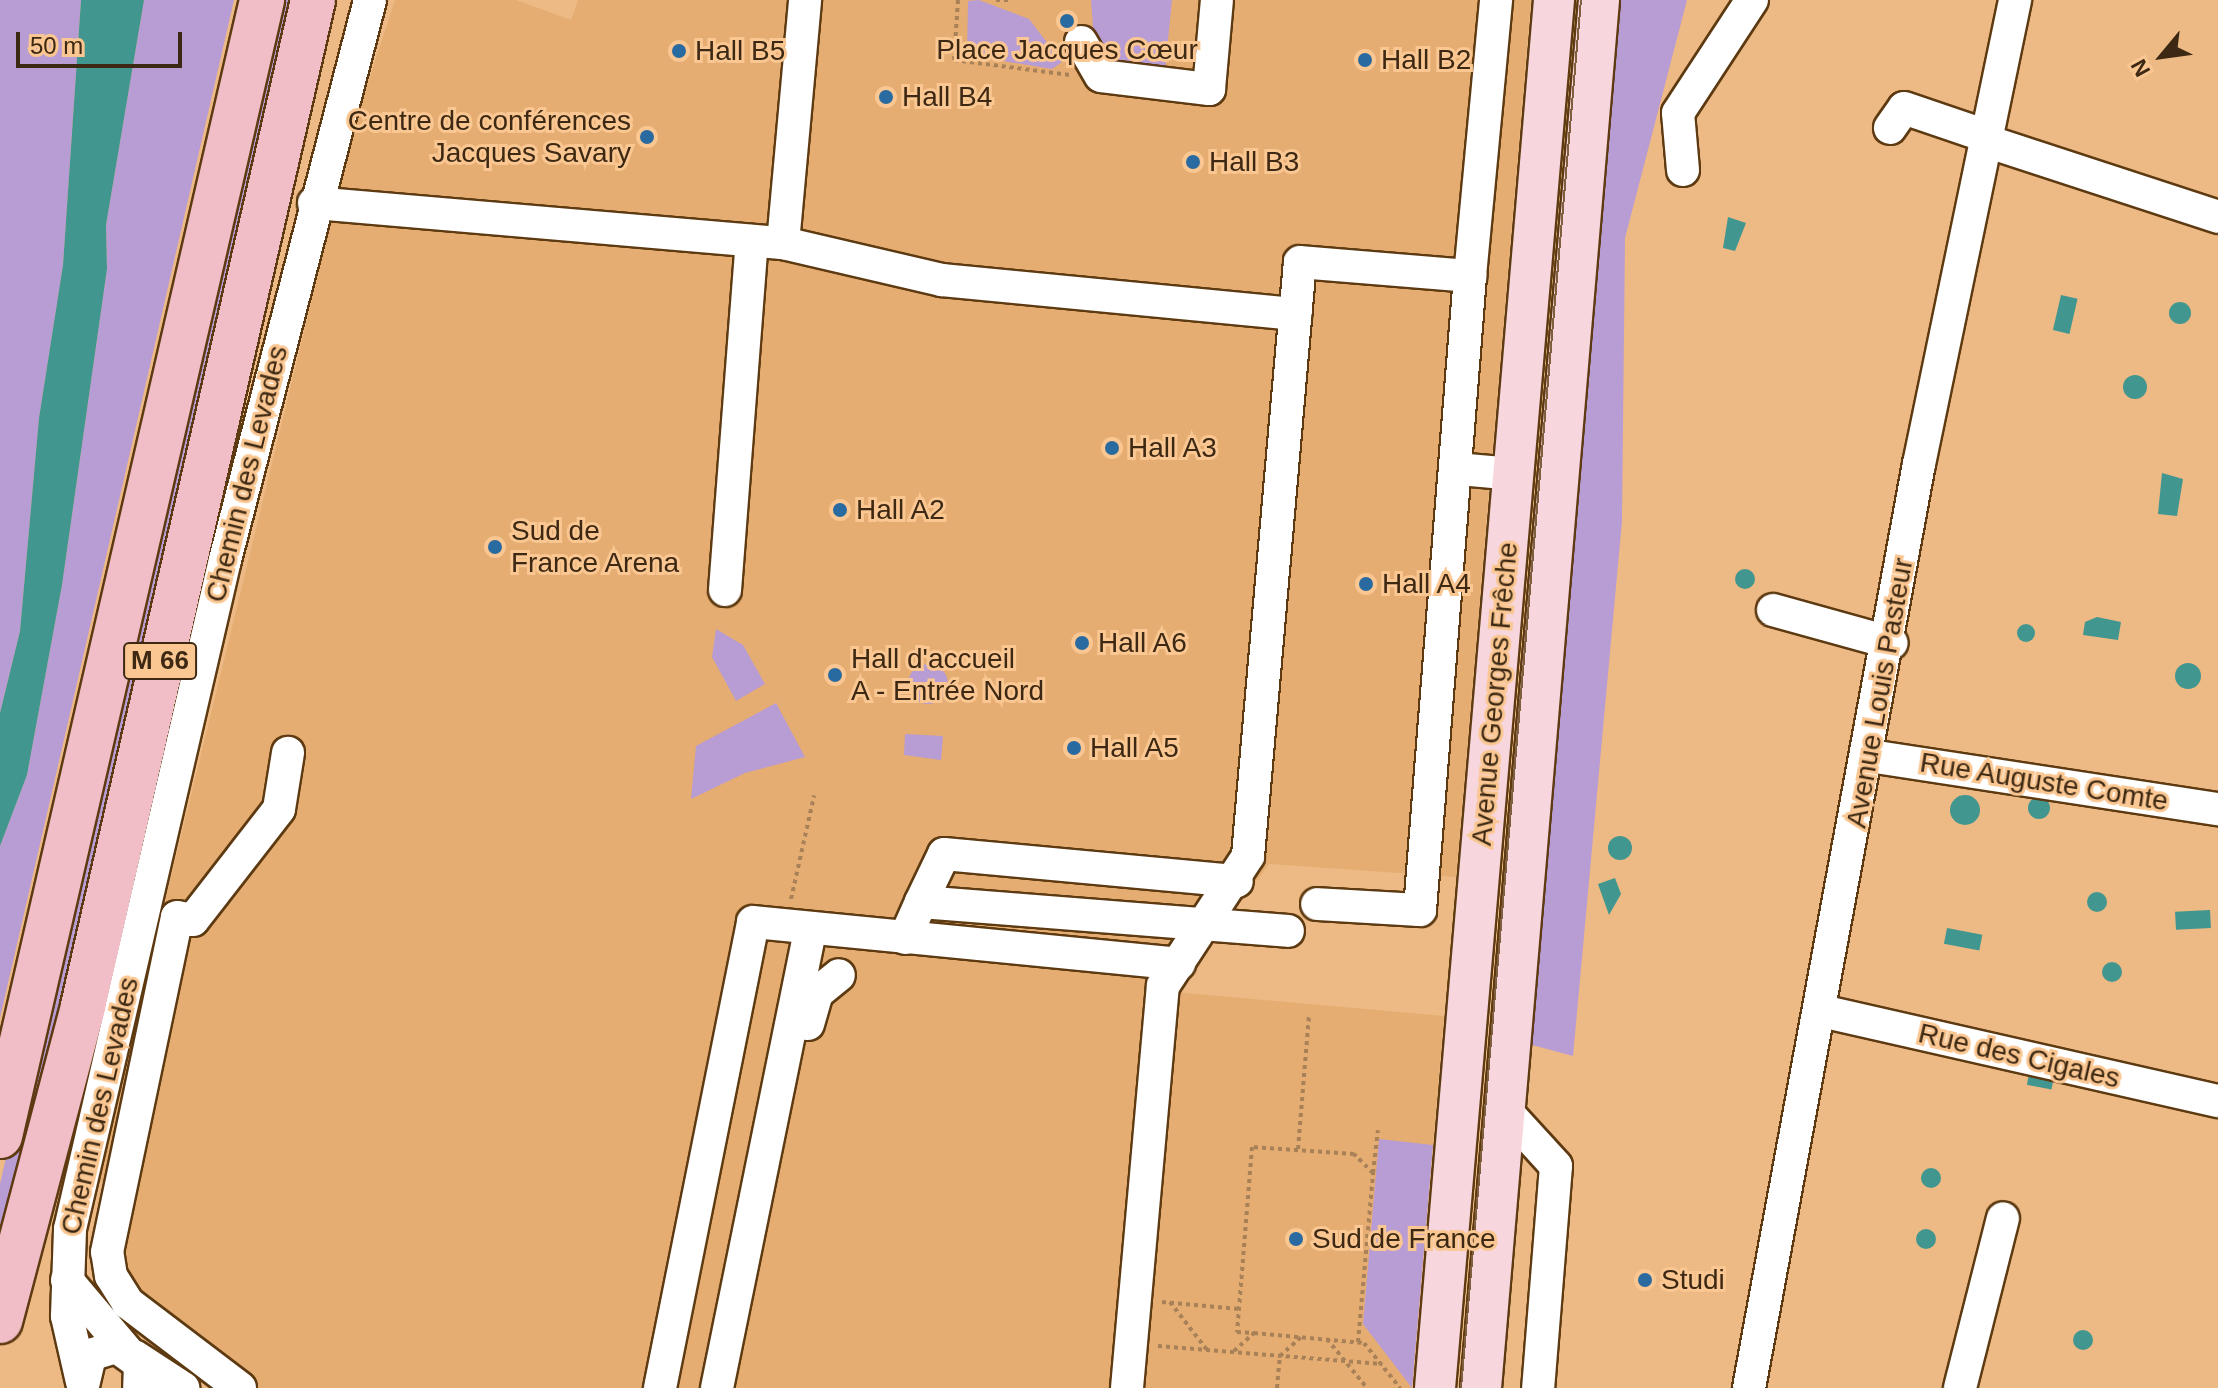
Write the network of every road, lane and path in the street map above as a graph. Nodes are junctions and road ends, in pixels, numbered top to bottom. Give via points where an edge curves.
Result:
1 (262, 0) edge
2 (313, 0) edge
3 (370, 0) edge
4 (805, 0) edge
5 (958, 0) edge
6 (996, 0) edge
7 (1012, 0) edge
8 (1217, 0) edge
9 (1496, 0) edge
10 (1554, 0) edge
11 (1599, 0) edge
12 (1752, 0) edge
13 (2015, 0) edge
14 (1081, 42) dead end
15 (1105, 77) junction
16 (1890, 128) dead end
17 (1989, 139) junction
18 (1683, 170) dead end
19 (314, 203) junction
20 (2218, 217) edge
21 (767, 242) junction
22 (1470, 276) junction
23 (1295, 314) junction
24 (1458, 469) junction
25 (1514, 474) junction
26 (725, 590) dead end
27 (1773, 610) dead end
28 (1892, 643) junction
29 (288, 753) dead end
30 (1870, 756) junction
31 (814, 796) dead end
32 (2218, 809) edge
33 (1237, 881) junction
34 (921, 902) junction
35 (1317, 904) dead end
36 (145, 912) junction
37 (177, 917) junction
38 (1207, 924) junction
39 (798, 928) junction
40 (1288, 931) dead end
41 (905, 938) junction
42 (1179, 964) junction
43 (839, 975) dead end
44 (738, 1002) junction
45 (122, 1011) junction
46 (1821, 1011) junction
47 (1309, 1016) dead end
48 (158, 1018) junction
49 (2218, 1101) edge
50 (1504, 1109) junction
51 (1378, 1130) dead end
52 (0, 1136) edge
53 (1298, 1150) junction
54 (84, 1169) junction
55 (1373, 1173) junction
56 (122, 1179) junction
57 (2003, 1218) dead end
58 (67, 1280) junction
59 (1162, 1302) dead end
60 (1170, 1302) junction
61 (1239, 1309) junction
62 (0, 1321) edge
63 (1254, 1333) junction
64 (1301, 1337) junction
65 (1327, 1339) junction
66 (1358, 1342) junction
67 (1158, 1346) dead end
68 (1207, 1350) junction
69 (1232, 1352) junction
70 (130, 1353) junction
71 (1280, 1356) junction
72 (1344, 1361) junction
73 (1382, 1364) junction
74 (83, 1385) edge
75 (139, 1388) edge
76 (183, 1388) edge
77 (240, 1388) edge
78 (642, 1388) edge
79 (660, 1388) edge
80 (717, 1388) edge
81 (734, 1388) edge
82 (1127, 1388) edge
83 (1277, 1388) edge
84 (1367, 1388) edge
85 (1400, 1388) edge
86 (1435, 1388) edge
87 (1481, 1388) edge
88 (1538, 1388) edge
89 (1749, 1388) edge
90 (1960, 1388) edge

1 - 52 highway, M 66
2 - 62 highway, M 66 via 83,1006
3 - 19 street, Chemin des Levades
4 - 21 street
5 - 15 path via 954,60
6 - 7 path
8 - 15 street via 1209,89
9 - 22 street
10 - 25 main road, Avenue Georges Frêche
11 - 50 main road, Avenue Georges Frêche
12 - 18 street via 1678,113
13 - 17 street, Avenue Louis Pasteur
14 - 15 street
16 - 17 street via 1904,108
17 - 20 street
17 - 28 street, Avenue Louis Pasteur via 1919,464
19 - 21 street
19 - 36 street, Chemin des Levades
21 - 23 street via 942,280
21 - 26 street
22 - 23 street via 1300,262
22 - 24 street
23 - 33 street via 1248,856
24 - 25 street
24 - 35 street via 1420,910
25 - 86 main road, Avenue Georges Frêche
27 - 28 street
28 - 30 street, Avenue Louis Pasteur
29 - 37 street via 279,809 193,920
30 - 32 street, Rue Auguste Comte
30 - 46 street, Avenue Louis Pasteur
31 - 39 path
33 - 34 street via 944,854
33 - 38 street
34 - 38 street
34 - 41 street
36 - 37 street
36 - 45 street, Chemin des Levades
37 - 48 street
38 - 40 street
38 - 42 street
39 - 41 street
39 - 44 street via 753,922
39 - 80 street
41 - 42 street
42 - 82 street via 1160,1001
43 - 81 street via 817,993 808,1024
44 - 78 street via 722,1007
44 - 79 street
45 - 48 street
45 - 54 street, Chemin des Levades
46 - 49 street, Rue des Cigales
46 - 89 street, Avenue Louis Pasteur
47 - 53 path
48 - 56 street
50 - 87 main road, Avenue Georges Frêche
50 - 88 street via 1556,1166
51 - 55 path
53 - 55 path via 1354,1154
53 - 61 path via 1252,1147
54 - 56 street
54 - 58 street, Chemin des Levades
55 - 66 path
56 - 77 street via 107,1252 111,1276 148,1321
57 - 90 street
58 - 70 street
58 - 74 street, Chemin des Levades
59 - 60 path
60 - 61 path
60 - 68 path
61 - 63 path via 1237,1332
63 - 64 path
63 - 69 path
64 - 65 path
64 - 71 path
65 - 66 path
65 - 72 path
66 - 73 path
67 - 68 path
68 - 69 path
69 - 71 path
70 - 74 street via 107,1347 90,1355
70 - 75 street
70 - 76 street
71 - 72 path
71 - 83 path
72 - 73 path
72 - 84 path
73 - 85 path

